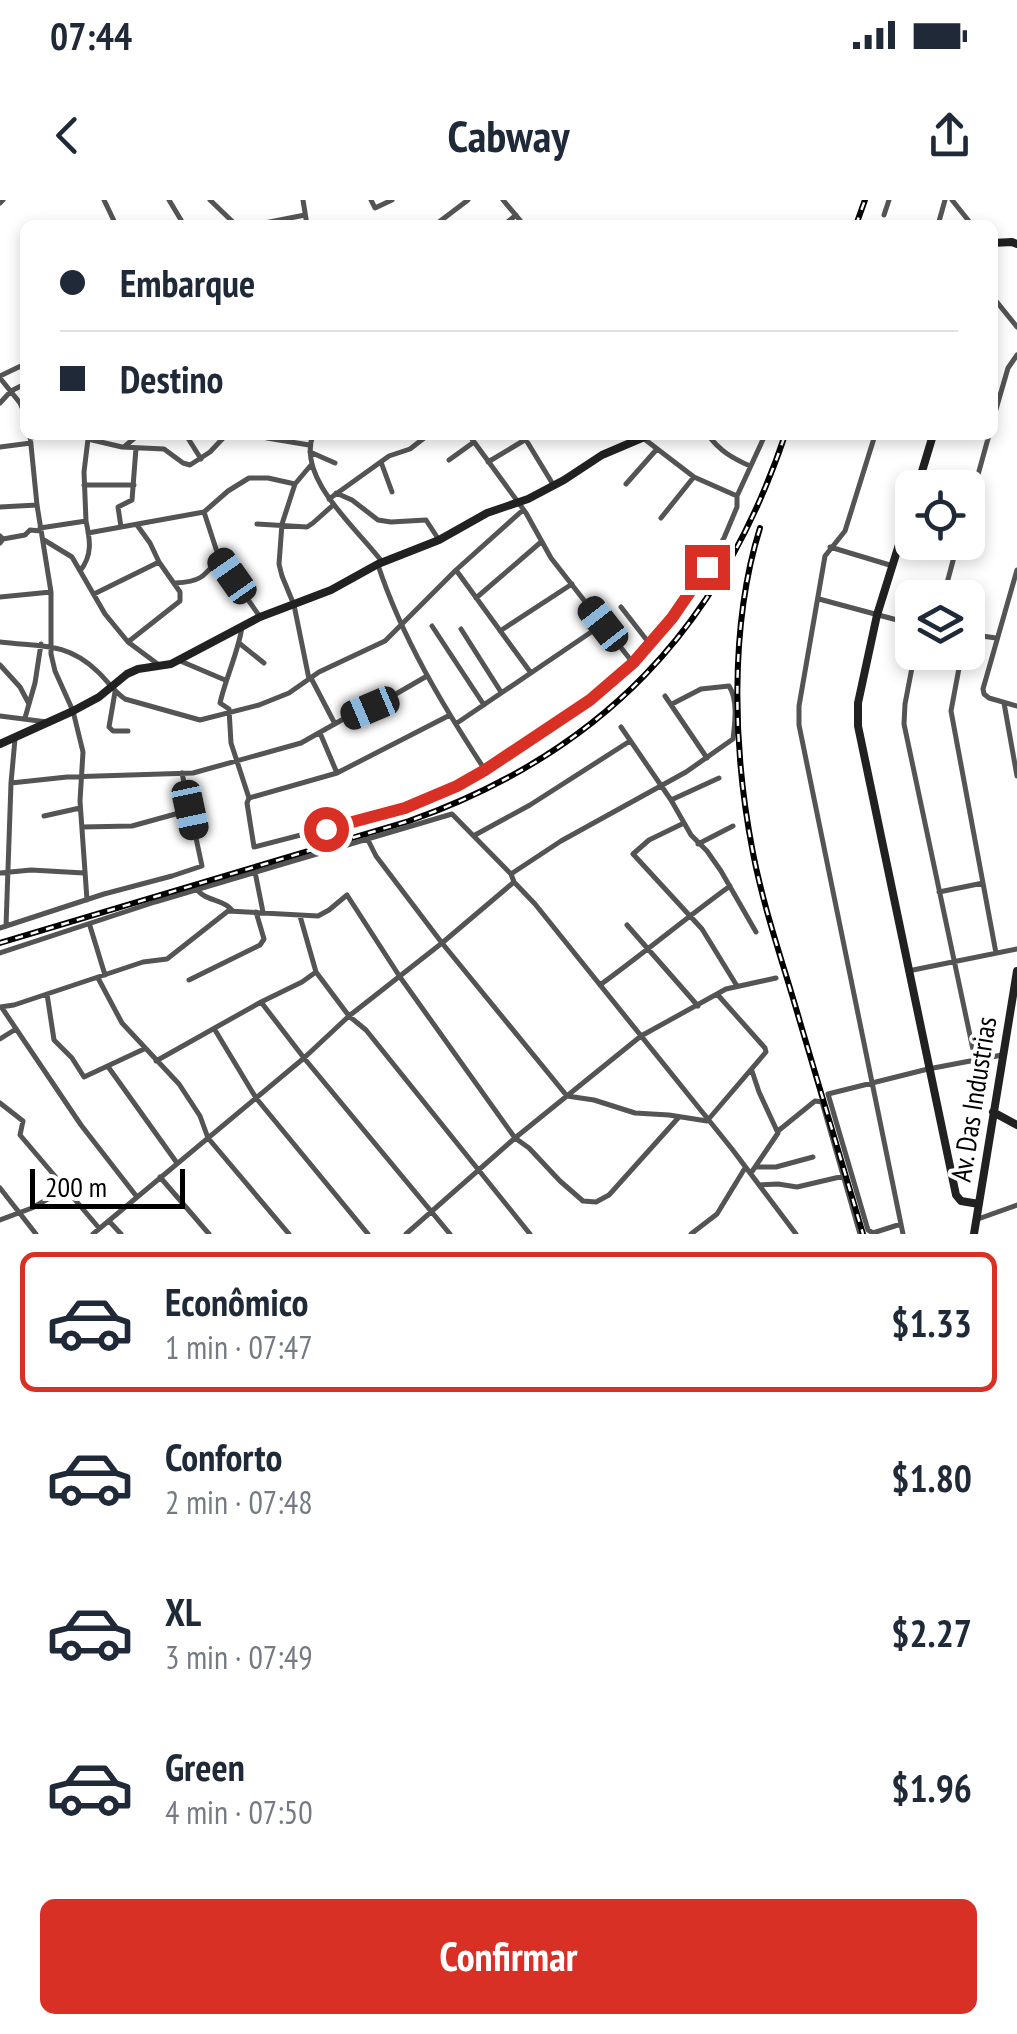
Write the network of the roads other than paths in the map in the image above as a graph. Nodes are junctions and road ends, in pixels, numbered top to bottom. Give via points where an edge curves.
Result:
1 (210, 200) edge
2 (303, 200) edge
3 (371, 200) edge
4 (392, 200) edge
5 (468, 200) edge
6 (503, 200) edge
7 (889, 200) edge
8 (949, 200) edge
9 (221, 203) edge
10 (305, 215) junction
11 (516, 215) junction
12 (884, 215) dead end
13 (280, 220) edge
14 (306, 220) edge
15 (442, 220) edge
16 (510, 220) edge
17 (520, 220) edge
18 (967, 220) edge
19 (998, 303) edge
20 (1017, 327) edge
21 (1017, 356) edge
22 (0, 377) edge
23 (20, 386) edge
24 (11, 391) junction
25 (0, 402) edge
26 (998, 402) edge
27 (20, 406) edge
28 (26, 440) edge
29 (30, 440) edge
30 (88, 440) edge
31 (99, 440) edge
32 (132, 440) edge
33 (189, 440) edge
34 (221, 440) edge
35 (275, 440) edge
36 (311, 440) edge
37 (422, 440) edge
38 (521, 440) edge
39 (529, 440) edge
40 (635, 440) edge
41 (648, 440) edge
42 (713, 440) edge
43 (763, 440) edge
44 (873, 440) edge
45 (931, 440) edge
46 (988, 440) edge
47 (474, 442) joint
48 (0, 447) edge
49 (124, 447) junction
50 (136, 448) junction
51 (309, 448) junction
52 (657, 448) junction
53 (201, 459) junction
54 (449, 460) dead end
55 (335, 462) dead end
56 (381, 462) junction
57 (488, 462) junction
58 (311, 465) junction
59 (750, 466) junction
60 (922, 470) edge
61 (979, 470) edge
62 (694, 477) junction
63 (295, 484) junction
64 (626, 484) dead end
65 (84, 485) junction
66 (134, 485) junction
67 (554, 486) junction
68 (392, 492) dead end
69 (336, 494) junction
70 (738, 496) junction
71 (330, 502) junction
72 (36, 505) junction
73 (0, 507) edge
74 (520, 507) junction
75 (204, 512) junction
76 (661, 518) dead end
77 (86, 520) junction
78 (257, 524) dead end
79 (282, 524) junction
80 (136, 525) junction
81 (121, 527) junction
82 (41, 530) junction
83 (88, 533) junction
84 (1, 539) edge
85 (43, 539) junction
86 (439, 540) junction
87 (541, 542) junction
88 (830, 547) junction
89 (220, 558) junction
90 (895, 559) edge
91 (159, 562) junction
92 (380, 563) junction
93 (893, 566) junction
94 (80, 570) junction
95 (456, 570) junction
96 (1017, 570) edge
97 (175, 583) junction
98 (572, 584) junction
99 (51, 592) junction
100 (94, 594) junction
101 (0, 597) edge
102 (476, 598) junction
103 (819, 599) junction
104 (294, 604) junction
105 (621, 607) dead end
106 (877, 615) junction
107 (260, 618) junction
108 (895, 620) edge
109 (603, 624) junction
110 (402, 625) junction
111 (432, 626) dead end
112 (242, 627) junction
113 (460, 629) dead end
114 (500, 631) junction
115 (985, 636) edge
116 (996, 638) junction
117 (0, 642) edge
118 (128, 642) junction
119 (239, 643) junction
120 (649, 643) junction
121 (41, 644) junction
122 (50, 645) junction
123 (178, 660) junction
124 (264, 663) dead end
125 (633, 663) junction
126 (0, 665) edge
127 (161, 666) junction
128 (912, 670) edge
129 (958, 670) edge
130 (531, 673) junction
131 (427, 676) junction
132 (310, 678) junction
133 (225, 680) junction
134 (113, 690) junction
135 (501, 692) junction
136 (665, 696) dead end
137 (1004, 703) junction
138 (29, 704) junction
139 (672, 704) junction
140 (484, 705) junction
141 (1017, 706) edge
142 (74, 711) junction
143 (229, 713) junction
144 (450, 715) junction
145 (0, 716) edge
146 (25, 718) junction
147 (47, 722) junction
148 (334, 724) junction
149 (456, 724) junction
150 (621, 727) dead end
151 (128, 731) dead end
152 (320, 733) junction
153 (15, 736) junction
154 (630, 740) junction
155 (0, 744) edge
156 (707, 758) junction
157 (235, 762) junction
158 (485, 770) junction
159 (182, 773) junction
160 (337, 773) junction
161 (83, 776) junction
162 (1017, 776) edge
163 (719, 778) dead end
164 (11, 782) junction
165 (661, 785) junction
166 (249, 798) junction
167 (671, 800) junction
168 (80, 808) junction
169 (190, 810) junction
170 (44, 816) dead end
171 (684, 824) junction
172 (82, 826) junction
173 (733, 826) dead end
174 (475, 835) junction
175 (367, 838) junction
176 (698, 844) junction
177 (4, 872) edge
178 (256, 872) junction
179 (84, 873) junction
180 (511, 874) junction
181 (514, 882) junction
182 (983, 883) junction
183 (730, 886) junction
184 (198, 889) junction
185 (939, 892) junction
186 (88, 900) junction
187 (232, 910) junction
188 (260, 912) junction
189 (300, 915) junction
190 (690, 915) junction
191 (627, 924) dead end
192 (90, 925) junction
193 (3, 927) edge
194 (756, 932) dead end
195 (442, 943) junction
196 (650, 949) junction
197 (1017, 950) edge
198 (996, 953) junction
199 (0, 954) edge
200 (954, 962) junction
201 (908, 971) junction
202 (1017, 971) edge
203 (316, 972) junction
204 (102, 977) junction
205 (400, 977) junction
206 (776, 978) dead end
207 (189, 980) dead end
208 (600, 985) junction
209 (738, 986) junction
210 (47, 994) junction
211 (717, 994) junction
212 (261, 1002) junction
213 (698, 1006) junction
214 (0, 1007) edge
215 (348, 1016) junction
216 (1012, 1027) edge
217 (16, 1029) junction
218 (215, 1030) junction
219 (641, 1036) junction
220 (0, 1038) edge
221 (144, 1049) junction
222 (1002, 1055) junction
223 (304, 1058) junction
224 (975, 1059) junction
225 (156, 1061) junction
226 (108, 1066) junction
227 (928, 1068) junction
228 (752, 1070) junction
229 (872, 1082) junction
230 (567, 1096) junction
231 (256, 1098) junction
232 (0, 1103) edge
233 (993, 1112) junction
234 (679, 1116) junction
235 (707, 1121) junction
236 (1017, 1125) edge
237 (778, 1131) junction
238 (208, 1138) junction
239 (515, 1138) junction
240 (813, 1157) dead end
241 (176, 1163) junction
242 (755, 1166) junction
243 (746, 1167) junction
244 (478, 1171) junction
245 (751, 1174) junction
246 (844, 1176) junction
247 (160, 1178) junction
248 (759, 1184) junction
249 (0, 1188) edge
250 (67, 1188) junction
251 (136, 1198) junction
252 (980, 1204) junction
253 (1016, 1207) edge
254 (20, 1213) junction
255 (433, 1213) junction
256 (0, 1220) edge
257 (110, 1221) junction
258 (901, 1224) junction
259 (100, 1228) junction
260 (976, 1228) edge
261 (36, 1234) edge
262 (93, 1234) edge
263 (120, 1234) edge
264 (209, 1234) edge
265 (289, 1234) edge
266 (368, 1234) edge
267 (406, 1234) edge
268 (450, 1234) edge
269 (530, 1234) edge
270 (691, 1234) edge
271 (796, 1234) edge
272 (860, 1234) edge
273 (904, 1234) edge

1 - 9 street
2 - 10 street
3 - 4 street via 375,208
5 - 15 street
6 - 11 street
7 - 12 street
8 - 18 street
10 - 13 street
10 - 14 street
11 - 16 street
11 - 17 street
19 - 20 street
21 - 26 street
22 - 24 street
23 - 24 street
24 - 25 street
24 - 27 street
28 - 48 street
29 - 72 street
30 - 65 street
31 - 49 street
32 - 49 street
33 - 53 street
34 - 53 street
35 - 51 street
36 - 51 street
37 - 56 street
38 - 57 street
39 - 67 street
40 - 67 street
41 - 52 street
42 - 59 street
43 - 59 street
44 - 88 street via 845,531
45 - 60 street
46 - 61 street
47 - 54 street
47 - 57 street
49 - 50 street
50 - 53 street via 164,449 186,464
50 - 66 street
51 - 55 street
51 - 58 street
52 - 62 street
52 - 64 street
56 - 68 street
56 - 69 street
57 - 74 street
58 - 63 street
58 - 71 street
59 - 70 street
62 - 70 street
62 - 76 street
63 - 75 street via 244,480
63 - 79 street
65 - 66 street
65 - 77 street
66 - 81 street via 132,500 118,507
67 - 74 street
69 - 71 street
69 - 86 street via 378,520 426,520
70 - 120 street via 707,567
71 - 79 street via 310,525
71 - 92 street
72 - 73 street
72 - 82 street
74 - 86 street via 487,513
74 - 87 street
74 - 95 street
75 - 80 street
75 - 89 street
77 - 82 street
77 - 83 street
78 - 79 street
79 - 104 street via 280,569
80 - 81 street
80 - 91 street
81 - 83 street
82 - 84 street
82 - 85 street
83 - 94 street via 90,549
85 - 94 street
85 - 99 street
86 - 92 street
87 - 98 street
87 - 102 street
88 - 93 street
88 - 103 street
89 - 97 street via 202,578
89 - 107 street
90 - 93 street
91 - 97 street
91 - 100 street
92 - 104 street
92 - 110 street
93 - 106 street
94 - 100 street
95 - 102 street
95 - 110 street
96 - 116 street
97 - 118 street via 180,601
98 - 109 street
98 - 114 street
99 - 101 street
99 - 122 street
100 - 118 street
102 - 114 street
103 - 106 street
103 - 229 street via 798,726
104 - 107 street
104 - 132 street
105 - 120 street
106 - 108 street
106 - 201 street via 858,726
107 - 112 street
109 - 125 street
109 - 130 street
110 - 131 street
110 - 132 street via 386,642
111 - 140 street
112 - 119 street
112 - 123 street
113 - 135 street
114 - 130 street
115 - 116 street
116 - 137 street via 983,689
117 - 121 street
118 - 127 street
119 - 124 street
119 - 133 street
120 - 125 street
121 - 122 street
121 - 138 street
122 - 134 street via 79,656
122 - 142 street
123 - 127 street
123 - 133 street
125 - 158 street
126 - 138 street
127 - 134 street via 127,674
128 - 185 street via 904,724
129 - 182 street via 950,711
130 - 135 street
131 - 144 street
131 - 148 street
132 - 143 street via 290,693
132 - 148 street
133 - 143 street via 220,703
134 - 142 street
134 - 143 street via 194,720
134 - 151 street via 109,728
135 - 140 street
136 - 139 street
137 - 141 street
137 - 162 street
138 - 146 street
139 - 156 street
139 - 156 street via 701,689 732,689 733,739
140 - 149 street
142 - 147 street
142 - 161 street
143 - 157 street
144 - 149 street
144 - 160 street
145 - 146 street
146 - 147 street
147 - 153 street
148 - 152 street
149 - 158 street
150 - 154 street
152 - 157 street
152 - 160 street
153 - 155 street
153 - 164 street
154 - 165 street
154 - 174 street
156 - 165 street
157 - 159 street
157 - 166 street
158 - 166 street via 405,808 256,847
159 - 161 street
159 - 169 street
160 - 166 street
161 - 164 street
161 - 168 street
163 - 167 street
164 - 177 street
165 - 167 street
165 - 180 street
167 - 171 street
168 - 170 street
168 - 172 street
169 - 172 street via 132,826
169 - 186 street via 202,866
171 - 176 street
171 - 190 street via 633,854
172 - 179 street
173 - 176 street
174 - 175 street via 448,813
174 - 180 street
175 - 178 street
175 - 195 street
176 - 183 street
177 - 179 street
177 - 193 street
178 - 184 street
178 - 188 street
179 - 186 street
180 - 181 street
181 - 195 street
181 - 208 street
182 - 185 street
182 - 198 street
183 - 190 street
183 - 194 street
184 - 187 street
184 - 192 street
185 - 200 street
186 - 193 street
187 - 188 street
187 - 204 street via 167,960
188 - 189 street
188 - 207 street via 260,945
189 - 203 street
189 - 205 street via 318,916 349,895
190 - 196 street
190 - 209 street
191 - 196 street
192 - 199 street
192 - 204 street
195 - 205 street
195 - 230 street
196 - 208 street
196 - 213 street
197 - 198 street
198 - 200 street
200 - 201 street
200 - 224 street
201 - 227 street
202 - 216 street, Av. Das Industrias
203 - 212 street
203 - 215 street
204 - 210 street
204 - 221 street via 122,1024
205 - 215 street
205 - 239 street
206 - 209 street
208 - 219 street
209 - 211 street
210 - 214 street
210 - 226 street via 54,1040 84,1077
211 - 213 street
211 - 228 street via 765,1048
212 - 218 street
212 - 223 street
213 - 219 street
214 - 217 street
215 - 223 street
215 - 244 street
216 - 222 street, Av. Das Industrias
217 - 220 street
217 - 251 street
218 - 225 street
218 - 231 street
219 - 230 street
219 - 235 street
221 - 225 street
221 - 226 street
222 - 224 street
222 - 233 street, Av. Das Industrias
223 - 231 street
223 - 255 street
224 - 227 street
225 - 238 street via 190,1099
226 - 241 street
227 - 229 street
227 - 252 street via 956,1196
228 - 235 street
228 - 237 street
229 - 258 street
229 - 258 street via 828,1096 868,1230
230 - 234 street
230 - 239 street
231 - 238 street
231 - 266 street
232 - 250 street via 22,1121 20,1136
233 - 236 street
233 - 252 street, Av. Das Industrias
234 - 235 street
234 - 239 street via 596,1202 576,1196
235 - 243 street
237 - 242 street
237 - 246 street via 822,1102
238 - 241 street
238 - 265 street
239 - 244 street
240 - 242 street
241 - 247 street
242 - 245 street
243 - 245 street
243 - 270 street via 717,1214
244 - 255 street
244 - 269 street
245 - 248 street
246 - 248 street via 797,1187
246 - 272 street
247 - 251 street
247 - 264 street
248 - 271 street
249 - 254 street
250 - 254 street
250 - 259 street
251 - 257 street
252 - 260 street, Av. Das Industrias
253 - 260 street
254 - 256 street
254 - 261 street
255 - 267 street
255 - 268 street
257 - 259 street
257 - 263 street
258 - 273 street
259 - 262 street

